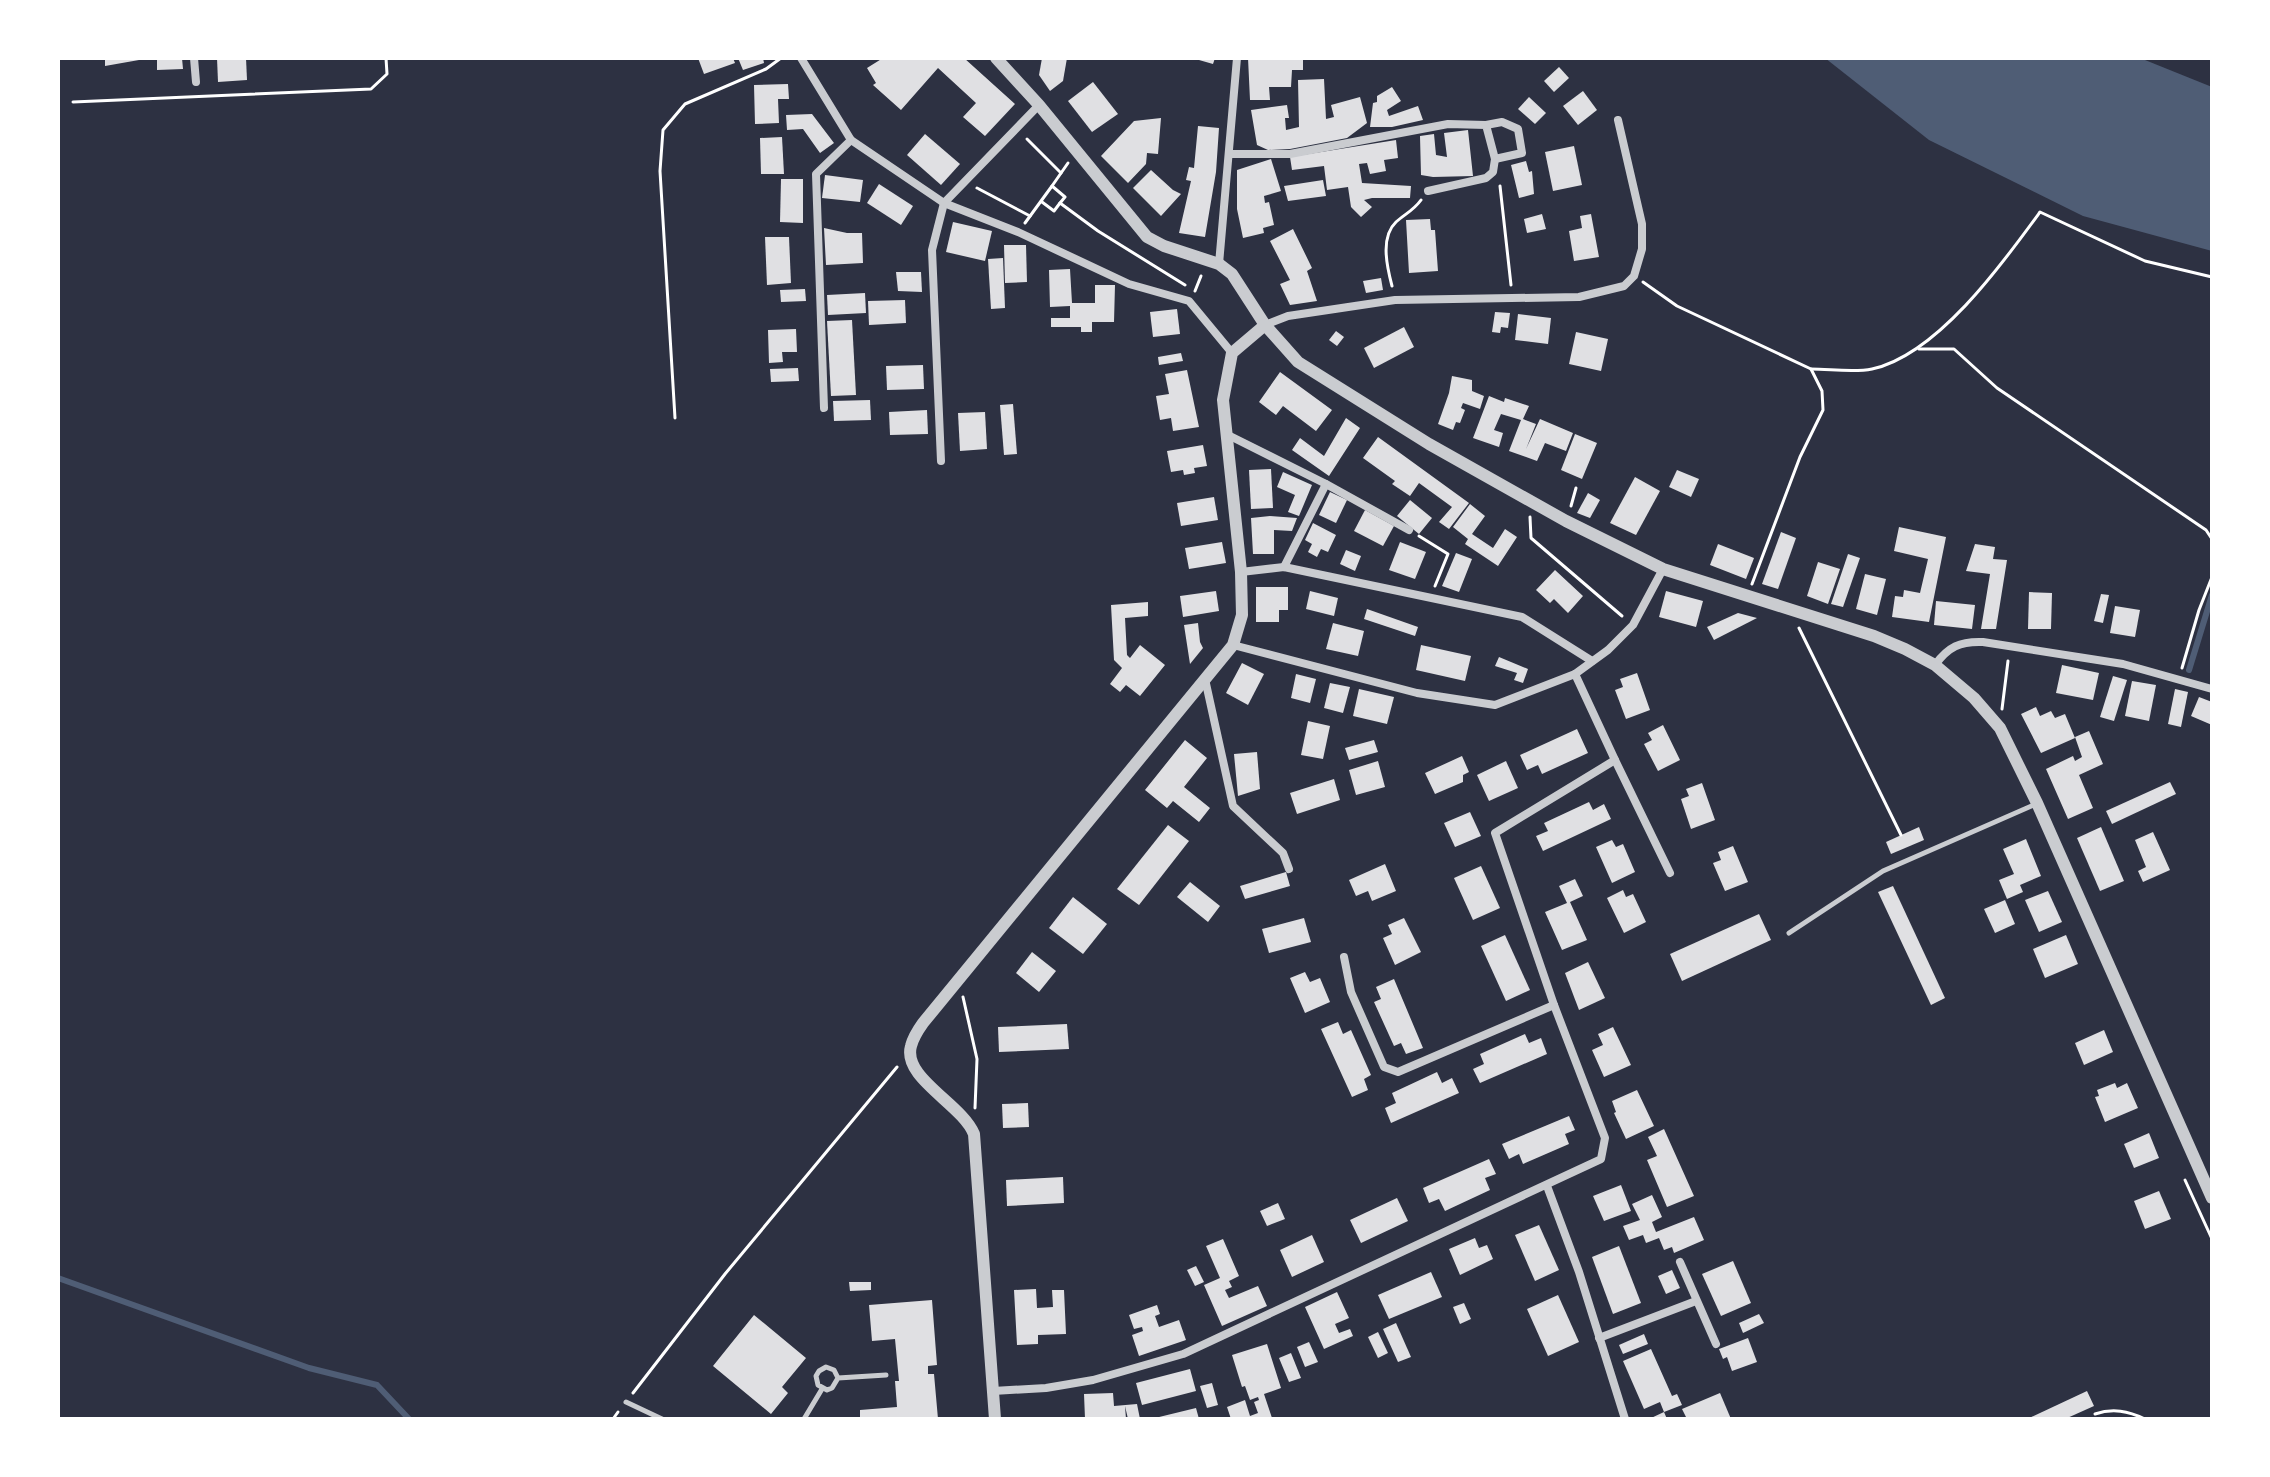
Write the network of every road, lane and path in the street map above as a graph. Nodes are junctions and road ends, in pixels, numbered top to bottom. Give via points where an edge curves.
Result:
1 (194, 58) edge
2 (386, 58) edge
3 (781, 58) edge
4 (801, 58) edge
5 (996, 58) edge
6 (1237, 58) edge
7 (196, 82) dead end
8 (73, 102) dead end
9 (1039, 105) junction
10 (1618, 120) dead end
11 (1486, 125) junction
12 (1016, 128) junction
13 (851, 140) junction
14 (1076, 152) junction
15 (1229, 154) junction
16 (1495, 159) junction
17 (1493, 172) junction
18 (1061, 173) junction
19 (965, 182) junction
20 (1052, 186) junction
21 (1428, 191) joint
22 (1041, 201) junction
23 (944, 203) junction
24 (1060, 203) junction
25 (1030, 216) junction
26 (1018, 232) junction
27 (1219, 264) junction
28 (1634, 276) junction
29 (2212, 277) edge
30 (1511, 285) dead end
31 (1195, 291) junction
32 (1395, 300) junction
33 (1189, 301) junction
34 (1265, 325) junction
35 (1918, 349) junction
36 (1232, 353) junction
37 (1811, 369) junction
38 (824, 408) dead end
39 (675, 418) dead end
40 (1228, 435) junction
41 (941, 461) dead end
42 (1326, 484) junction
43 (1530, 501) junction
44 (1409, 530) joint
45 (2212, 539) edge
46 (1284, 567) junction
47 (1663, 569) junction
48 (1241, 572) junction
49 (2212, 577) edge
50 (1747, 597) junction
51 (1430, 598) junction
52 (1790, 610) junction
53 (1633, 625) junction
54 (1233, 645) junction
55 (2009, 657) dead end
56 (1592, 661) junction
57 (1935, 665) junction
58 (1575, 674) junction
59 (1205, 679) junction
60 (2179, 679) junction
61 (2212, 689) edge
62 (2004, 697) dead end
63 (1615, 760) junction
64 (2037, 803) junction
65 (1901, 835) dead end
66 (1289, 869) dead end
67 (1670, 873) dead end
68 (1789, 933) dead end
69 (1344, 957) dead end
70 (959, 978) junction
71 (1554, 1005) junction
72 (910, 1051) junction
73 (974, 1134) junction
74 (1547, 1186) junction
75 (2212, 1198) edge
76 (1680, 1262) dead end
77 (1696, 1301) junction
78 (1599, 1338) junction
79 (1716, 1344) dead end
80 (886, 1375) dead end
81 (838, 1378) junction
82 (822, 1389) junction
83 (993, 1391) junction
84 (626, 1402) junction
85 (2095, 1414) dead end
86 (613, 1419) edge
87 (662, 1419) edge
88 (804, 1419) edge
89 (995, 1419) edge
90 (1625, 1419) edge
91 (2145, 1419) edge

1 - 7 street
2 - 8 path via 387,74 371,89
3 - 39 path via 685,104 663,130 660,171
4 - 13 street
5 - 9 street
6 - 15 street
9 - 12 street
9 - 14 street
10 - 28 street via 1642,224
11 - 15 street via 1448,124 1290,154
11 - 16 street
11 - 16 street via 1502,122 1518,129 1522,153
12 - 18 path
12 - 19 street
13 - 23 street
13 - 38 street via 816,174
14 - 18 path
14 - 27 street via 1147,237
15 - 27 street
16 - 17 street
17 - 21 street
17 - 30 path via 1500,186
18 - 20 path
19 - 23 street
19 - 25 path
20 - 22 path
20 - 24 path via 1065,197
21 - 32 path via 1388,234 1387,263
22 - 24 path via 1054,211
22 - 25 path
23 - 26 street
23 - 41 street via 932,250
24 - 31 path
25 - 26 path
26 - 33 street via 1129,284
27 - 31 path via 1204,269
27 - 34 street via 1232,274
28 - 32 street via 1624,286 1579,297
28 - 37 path via 1677,306
29 - 35 path via 2145,261 2040,212 1969,301
31 - 33 path
32 - 34 street via 1288,316
33 - 36 street
34 - 36 street
34 - 43 street via 1298,362
35 - 37 path via 1872,369
35 - 45 path via 1954,349 1997,388
36 - 40 street via 1223,400
37 - 50 path via 1822,391 1823,410
40 - 42 street
40 - 48 street
42 - 44 street
42 - 46 street
43 - 47 street
43 - 53 path via 1531,538
44 - 51 path via 1448,554
46 - 48 street
46 - 51 street
47 - 50 street
47 - 53 street
48 - 54 street via 1242,615
49 - 60 path
50 - 52 street
51 - 56 street via 1522,617
52 - 57 street via 1874,636
52 - 65 path
53 - 56 street
54 - 58 street via 1417,693 1495,705
54 - 59 street
55 - 62 path
56 - 58 street
57 - 60 street via 1945,651 1969,641 2123,664
57 - 64 street via 2000,728
58 - 63 street
59 - 66 street via 1233,806 1283,853
59 - 70 street
60 - 61 street
63 - 67 street
63 - 71 street via 1495,833
64 - 68 lane via 1883,871
64 - 75 street
69 - 71 street via 1351,992 1384,1067 1398,1072
70 - 72 street via 923,1023
70 - 73 path via 977,1059
71 - 74 street via 1605,1138 1601,1159
72 - 73 street via 920,1077 955,1107
72 - 84 path
73 - 83 street
74 - 78 street
74 - 83 street via 1183,1354 1093,1380
76 - 77 street
77 - 78 street
77 - 79 street
78 - 90 street
80 - 81 lane
81 - 82 lane via 832,1388
81 - 82 lane via 830,1368 821,1369 816,1376
82 - 88 lane
83 - 89 street
84 - 86 path
84 - 87 lane
85 - 91 path via 2113,1410

